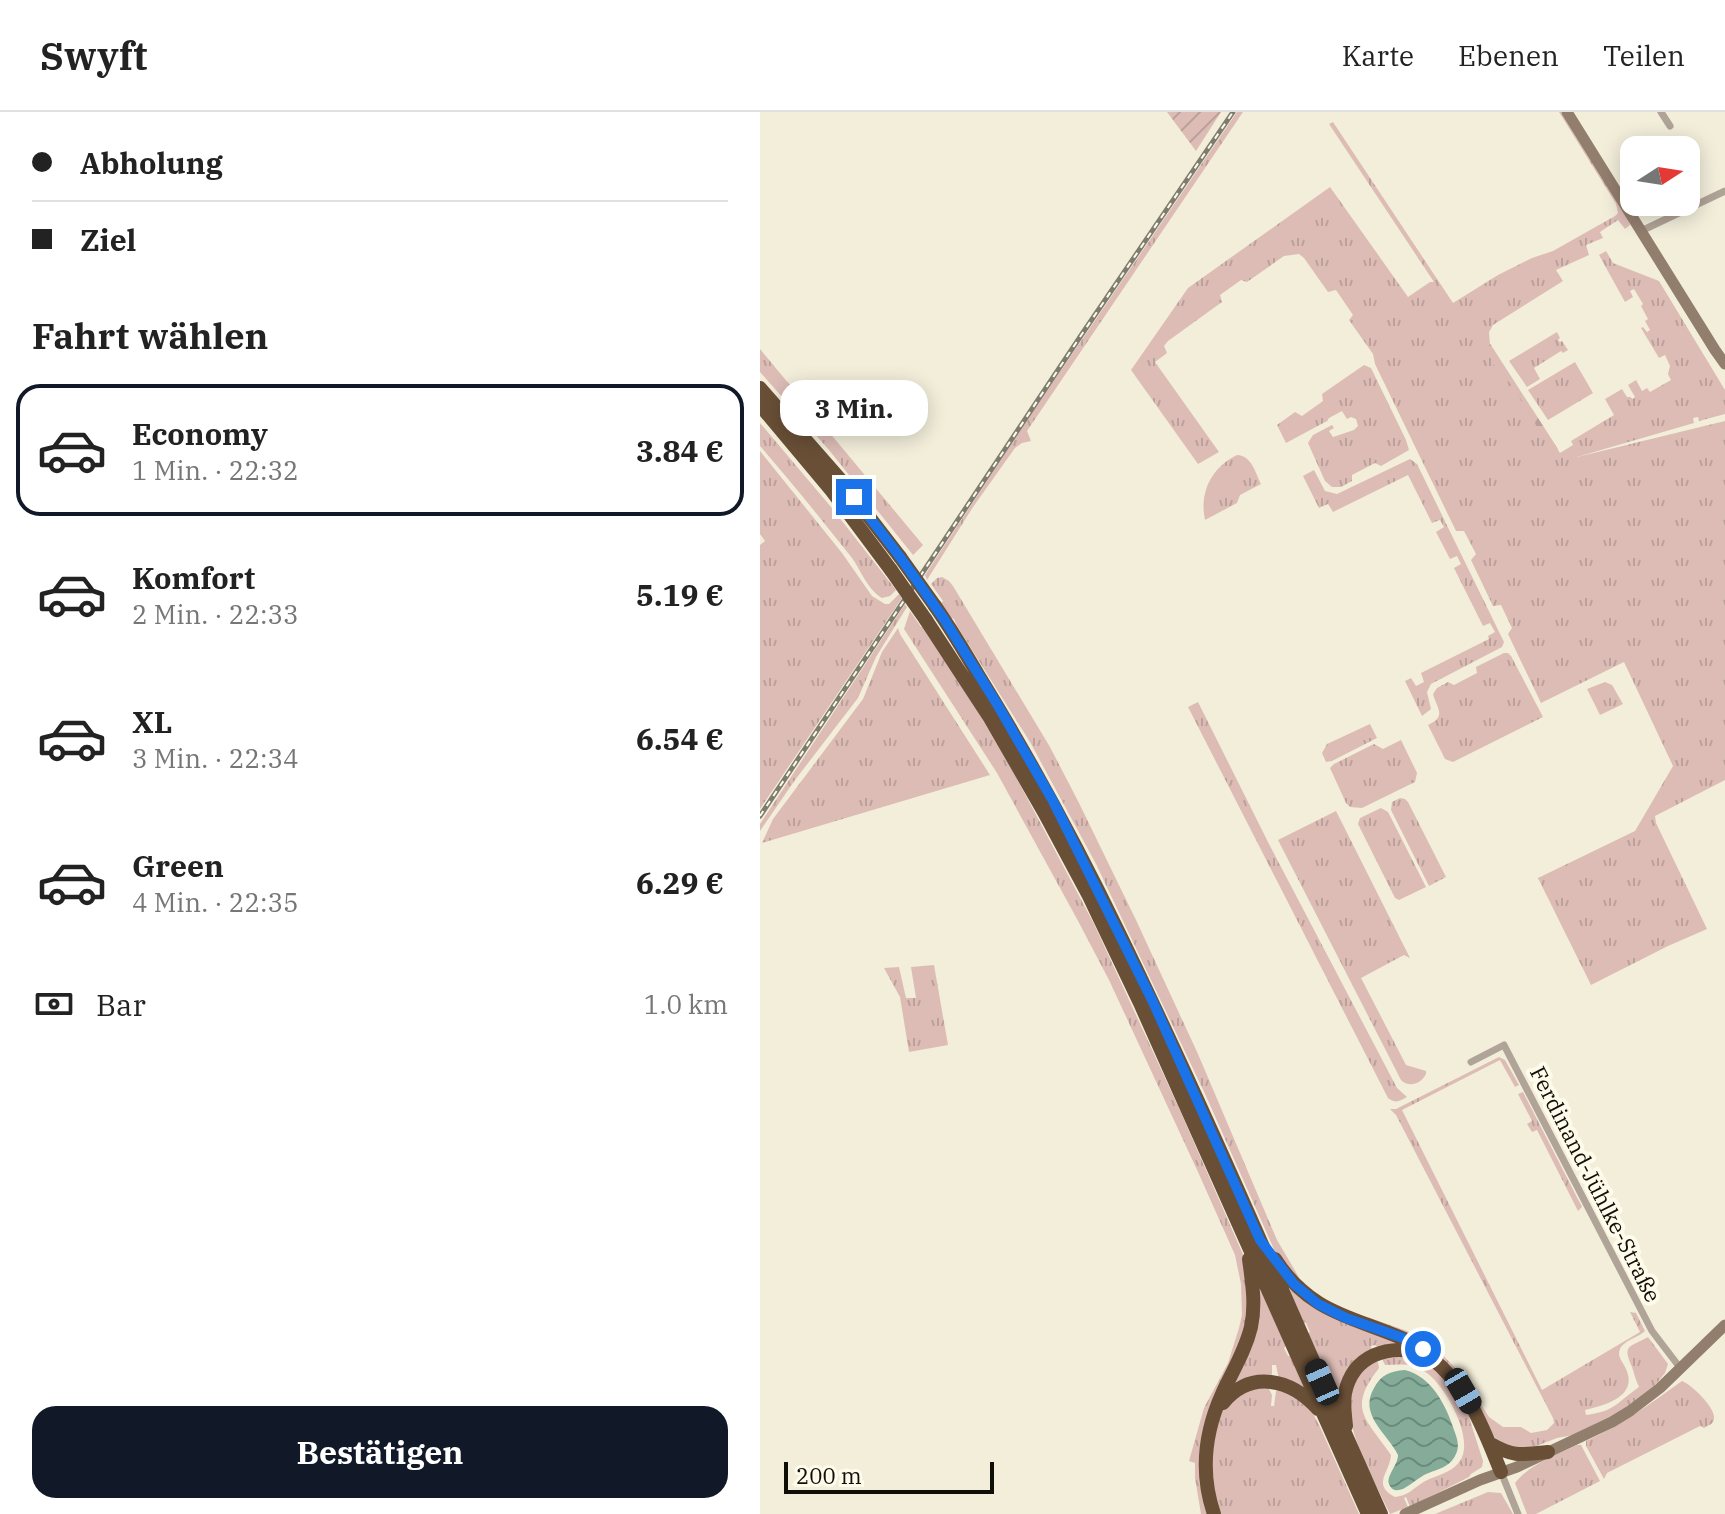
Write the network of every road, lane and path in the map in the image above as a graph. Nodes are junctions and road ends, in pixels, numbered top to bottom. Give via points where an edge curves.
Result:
1 (1567, 112) edge
2 (1661, 112) edge
3 (1670, 126) dead end
4 (1725, 191) edge
5 (1641, 231) junction
6 (1725, 364) edge
7 (760, 388) edge
8 (760, 405) edge
9 (1471, 1062) dead end
10 (1254, 1242) junction
11 (1725, 1325) edge
12 (1428, 1354) junction
13 (1681, 1369) junction
14 (1213, 1416) junction
15 (1325, 1417) junction
16 (1347, 1438) junction
17 (1489, 1443) junction
18 (1548, 1452) junction
19 (1501, 1472) junction
20 (1214, 1514) edge
21 (1368, 1514) edge
22 (1381, 1514) edge
23 (1406, 1514) edge
24 (1518, 1514) edge

1 - 5 street
2 - 3 street
4 - 5 street
5 - 6 street
7 - 10 highway, bridge via 900,557 997,704 1053,801 1153,1002
8 - 10 highway, bridge via 891,570 990,718 1089,896
9 - 13 street, Ferdinand-Jühlke-Straße via 1504,1045 1652,1331
10 - 12 highway via 1318,1304 1403,1338
10 - 14 highway via 1250,1329
10 - 15 highway
10 - 16 highway
11 - 13 street
12 - 16 highway via 1393,1349 1362,1364 1346,1391
12 - 17 highway via 1453,1376
13 - 18 street via 1630,1411
14 - 15 highway via 1237,1390 1271,1381 1296,1390
14 - 20 highway via 1205,1455
15 - 21 highway
16 - 22 highway
17 - 18 highway via 1509,1454
17 - 19 highway
18 - 19 street
19 - 23 street
19 - 24 street

